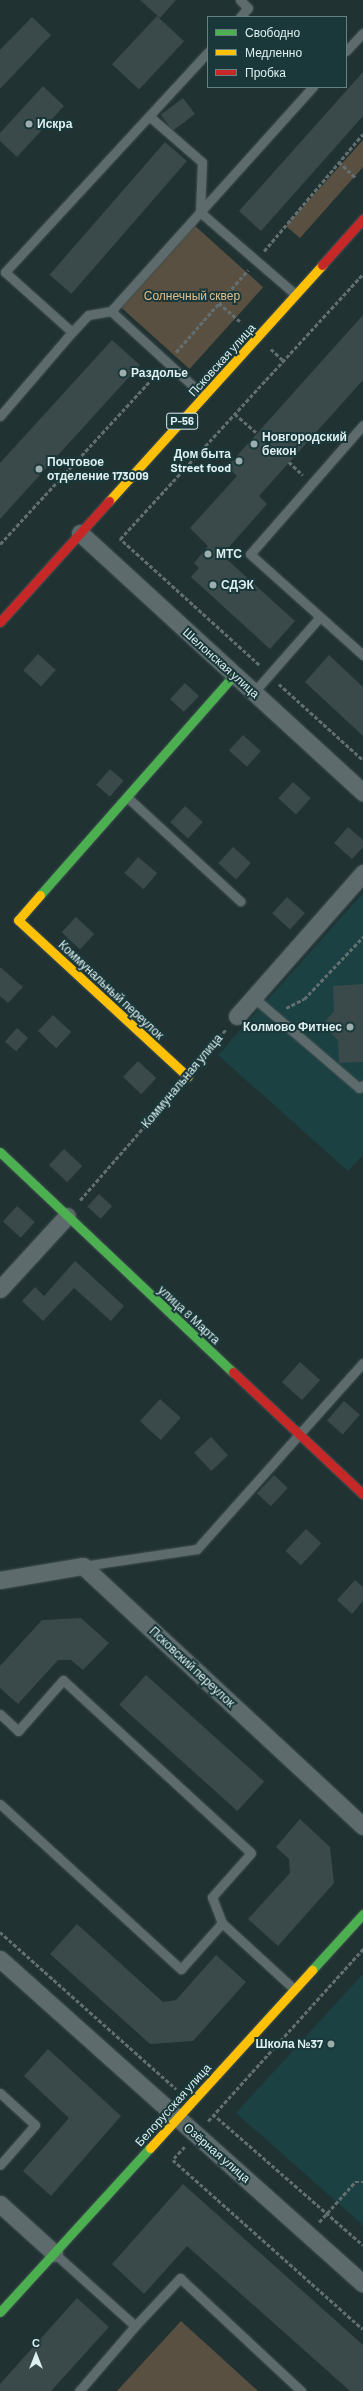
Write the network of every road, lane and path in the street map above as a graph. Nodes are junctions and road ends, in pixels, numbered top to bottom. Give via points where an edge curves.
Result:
1 (240, 0) edge
2 (241, 16) edge
3 (363, 33) edge
4 (347, 50) edge
5 (207, 53) edge
6 (312, 88) edge
7 (148, 116) junction
8 (363, 134) edge
9 (339, 162) junction
10 (356, 178) dead end
11 (200, 212) junction
12 (363, 219) edge
13 (256, 262) junction
14 (2, 270) edge
15 (363, 274) edge
16 (295, 294) junction
17 (111, 310) junction
18 (72, 332) junction
19 (166, 362) junction
20 (205, 397) junction
21 (235, 414) junction
22 (0, 416) edge
23 (363, 425) edge
24 (257, 433) dead end
25 (289, 462) dead end
26 (312, 483) junction
27 (80, 533) junction
28 (0, 544) edge
29 (320, 617) junction
30 (0, 622) edge
31 (363, 655) edge
32 (269, 674) junction
33 (234, 675) junction
34 (254, 692) junction
35 (363, 760) edge
36 (363, 792) edge
37 (128, 797) junction
38 (363, 873) edge
39 (240, 901) dead end
40 (363, 937) edge
41 (253, 997) junction
42 (273, 1014) junction
43 (236, 1016) joint
44 (188, 1077) junction
45 (363, 1085) edge
46 (0, 1152) edge
47 (67, 1216) junction
48 (0, 1289) edge
49 (363, 1362) edge
50 (299, 1434) junction
51 (363, 1494) edge
52 (83, 1566) junction
53 (0, 1580) edge
54 (0, 1714) edge
55 (1, 1807) edge
56 (363, 1826) edge
57 (363, 1914) edge
58 (222, 1923) junction
59 (363, 1949) edge
60 (0, 1959) edge
61 (294, 1989) junction
62 (0, 2093) edge
63 (177, 2118) junction
64 (196, 2134) junction
65 (0, 2165) edge
66 (363, 2182) edge
67 (0, 2204) edge
68 (308, 2234) junction
69 (54, 2253) junction
70 (363, 2284) edge
71 (0, 2312) edge
72 (135, 2326) junction
73 (363, 2329) edge
74 (79, 2391) edge
75 (302, 2391) edge

1 - 2 lane via 248,8
3 - 4 lane
5 - 7 lane
6 - 11 lane
7 - 11 lane via 202,162
7 - 14 lane
8 - 9 path
9 - 10 path
9 - 13 path
11 - 13 lane
11 - 17 lane
12 - 16 street, Псковская улица / Р-56
13 - 16 lane
13 - 19 path
14 - 18 lane
15 - 21 path
16 - 20 street, Псковская улица / Р-56
17 - 18 lane via 88,315
17 - 19 lane
18 - 22 lane
19 - 20 lane
19 - 28 path
20 - 27 street, Псковская улица / Р-56
21 - 24 path
21 - 32 path via 120,539
23 - 26 lane
25 - 26 path
26 - 29 lane via 250,554
27 - 30 street, Псковская улица / Р-56
27 - 33 street, Шелонская улица
29 - 31 lane
29 - 32 lane
32 - 34 lane
32 - 35 path
33 - 34 street, Шелонская улица
33 - 37 street
34 - 36 street, Шелонская улица
37 - 39 lane
37 - 44 street, Коммунальный переулок via 18,920
38 - 41 street
40 - 42 path via 304,999
41 - 42 lane
41 - 43 street
42 - 45 lane via 359,1088
43 - 44 path, Коммунальная улица
44 - 47 path, Коммунальная улица
46 - 47 street, улица 8 Марта
47 - 48 street
47 - 50 street, улица 8 Марта
49 - 50 lane
50 - 51 street, улица 8 Марта
50 - 52 lane via 197,1549
52 - 53 street
52 - 56 street, Псковский переулок
54 - 58 lane via 18,1731 63,1680 251,1853 212,1897
55 - 58 lane via 181,1969
57 - 61 street, Белорусская улица
58 - 61 lane
59 - 64 path
60 - 63 street, Озёрная улица
61 - 63 street, Белорусская улица
62 - 65 lane via 36,2125
63 - 64 street, Озёрная улица
63 - 69 street, Белорусская улица
64 - 68 street, Озёрная улица
64 - 73 path via 173,2160
66 - 68 path via 355,2182
67 - 69 street
68 - 70 street, Озёрная улица
69 - 71 street, Белорусская улица
69 - 72 lane
72 - 74 lane
72 - 75 lane via 180,2278

